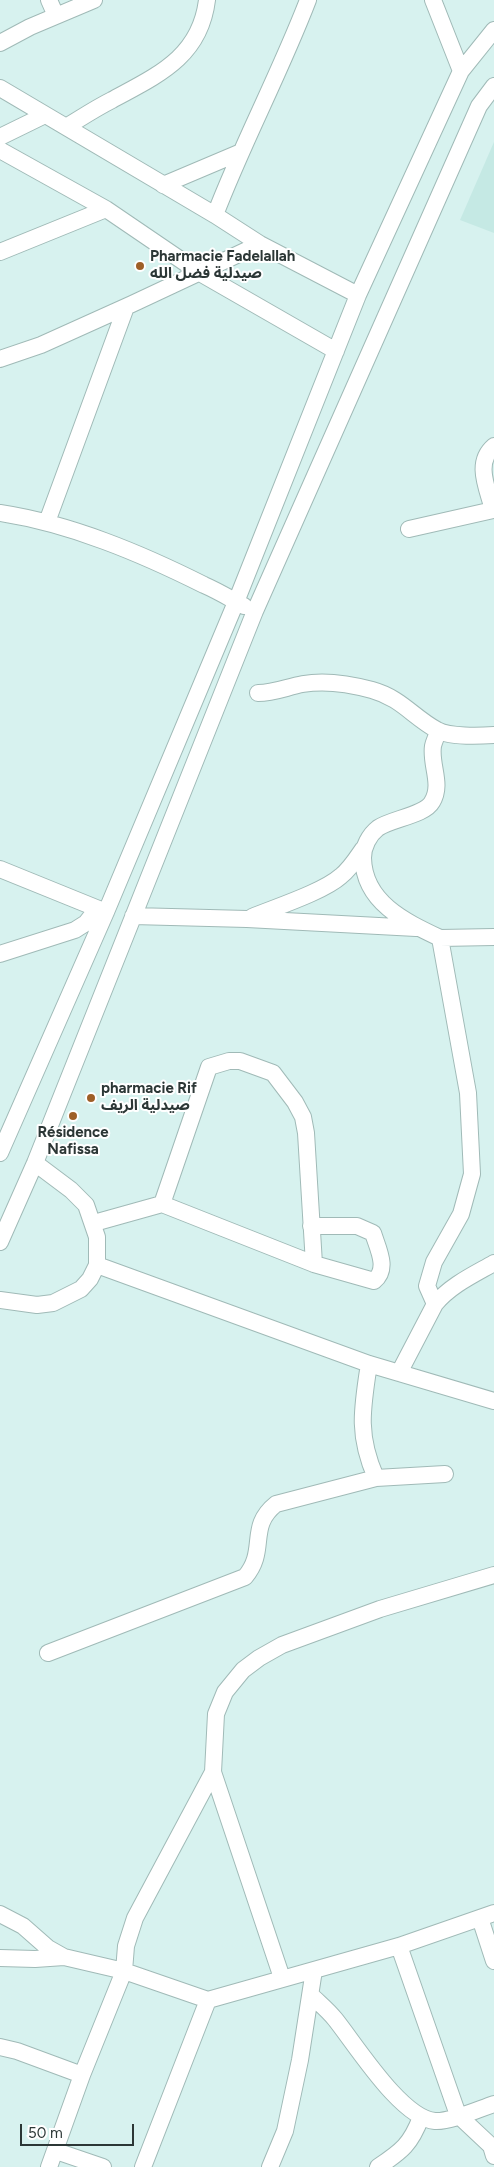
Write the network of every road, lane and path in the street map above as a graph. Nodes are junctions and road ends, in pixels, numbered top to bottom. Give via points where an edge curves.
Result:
1 (49, 0) edge
2 (94, 0) edge
3 (207, 0) edge
4 (308, 0) edge
5 (433, 0) edge
6 (56, 16) junction
7 (494, 30) edge
8 (0, 43) edge
9 (461, 71) junction
10 (494, 86) edge
11 (0, 88) edge
12 (45, 114) junction
13 (66, 127) junction
14 (0, 137) edge
15 (0, 150) edge
16 (241, 152) junction
17 (162, 185) junction
18 (106, 208) junction
19 (216, 215) junction
20 (260, 244) junction
21 (0, 252) edge
22 (200, 273) junction
23 (358, 295) junction
24 (126, 307) junction
25 (336, 351) junction
26 (0, 359) edge
27 (494, 446) edge
28 (494, 512) edge
29 (0, 513) edge
30 (47, 522) junction
31 (409, 529) dead end
32 (257, 546) junction
33 (279, 557) junction
34 (236, 602) junction
35 (255, 611) junction
36 (258, 693) dead end
37 (438, 732) junction
38 (494, 735) edge
39 (363, 849) junction
40 (0, 869) edge
41 (102, 911) junction
42 (133, 916) junction
43 (247, 919) junction
44 (419, 928) junction
45 (494, 937) edge
46 (440, 938) junction
47 (0, 954) edge
48 (0, 1153) edge
49 (35, 1163) junction
50 (162, 1204) junction
51 (94, 1223) junction
52 (311, 1226) junction
53 (0, 1242) edge
54 (494, 1263) edge
55 (314, 1264) junction
56 (97, 1265) junction
57 (0, 1300) edge
58 (435, 1304) junction
59 (369, 1364) junction
60 (399, 1373) junction
61 (494, 1401) edge
62 (445, 1474) dead end
63 (376, 1478) junction
64 (494, 1574) edge
65 (48, 1653) dead end
66 (213, 1772) junction
67 (0, 1914) edge
68 (487, 1915) edge
69 (399, 1946) junction
70 (64, 1956) junction
71 (0, 1958) edge
72 (494, 1961) edge
73 (314, 1970) junction
74 (124, 1971) junction
75 (282, 1978) junction
76 (310, 1994) junction
77 (208, 2000) junction
78 (0, 2047) edge
79 (82, 2074) junction
80 (494, 2104) edge
81 (458, 2115) junction
82 (420, 2117) junction
83 (493, 2150) edge
84 (56, 2151) junction
85 (49, 2167) edge
86 (103, 2167) edge
87 (143, 2167) edge
88 (270, 2167) edge
89 (378, 2167) edge

1 - 6 street
2 - 6 street
3 - 13 street via 204,19 184,54 154,78
4 - 16 street via 281,69
5 - 9 street
6 - 8 street
7 - 9 street
9 - 23 street
10 - 33 street via 478,106
11 - 12 street
12 - 13 street
12 - 14 street
13 - 17 street
15 - 18 street
16 - 17 street
16 - 19 street
17 - 19 street
18 - 21 street
18 - 22 street
19 - 20 street
20 - 22 street
20 - 23 street
22 - 24 street
22 - 25 street
23 - 25 street
24 - 26 street via 41,345
24 - 30 street
25 - 32 street
27 - 28 street via 483,462
28 - 31 street
29 - 30 street
30 - 34 street via 161,564
32 - 33 street
32 - 34 street
33 - 35 street
34 - 35 street
34 - 41 street
35 - 42 street
36 - 37 street via 318,682 374,690 403,703
37 - 38 street
37 - 39 street via 433,747 437,785 431,804 378,829
39 - 43 street via 345,873 328,885
39 - 44 street via 364,870 372,892 390,910
40 - 41 street
41 - 47 street via 75,930
41 - 48 street
42 - 43 street
42 - 49 street
43 - 44 street
44 - 46 street
45 - 46 street
46 - 58 street via 468,1093 472,1174 461,1214 434,1262 427,1286
49 - 51 street via 86,1205
49 - 53 street
50 - 51 street
50 - 52 street via 209,1067 240,1061 273,1073 303,1117
50 - 55 street
51 - 56 street
52 - 55 street
52 - 55 street via 357,1226 373,1233 382,1270 381,1276 374,1281
54 - 58 street via 458,1284
56 - 57 street via 81,1289 53,1303 37,1305
56 - 59 street
58 - 60 street
59 - 60 street
59 - 63 street via 363,1444
60 - 61 street
62 - 63 street
63 - 65 street via 276,1504 265,1513 260,1524 257,1552 245,1577
64 - 66 street via 363,1615 282,1645 259,1658 243,1670 225,1692 216,1714
66 - 74 street via 135,1918 126,1946
66 - 75 street
67 - 70 street via 23,1926 48,1948
68 - 69 street
68 - 72 street
69 - 73 street
69 - 81 street
70 - 71 street
70 - 74 street
73 - 75 street
73 - 76 street
74 - 77 street
74 - 79 street
75 - 77 street
76 - 82 street via 334,2018 390,2090
76 - 88 street via 285,2131
77 - 87 street
78 - 79 street
79 - 84 street
80 - 81 street
81 - 82 street via 440,2121
81 - 83 street
82 - 89 street via 412,2139
84 - 85 street
84 - 86 street

